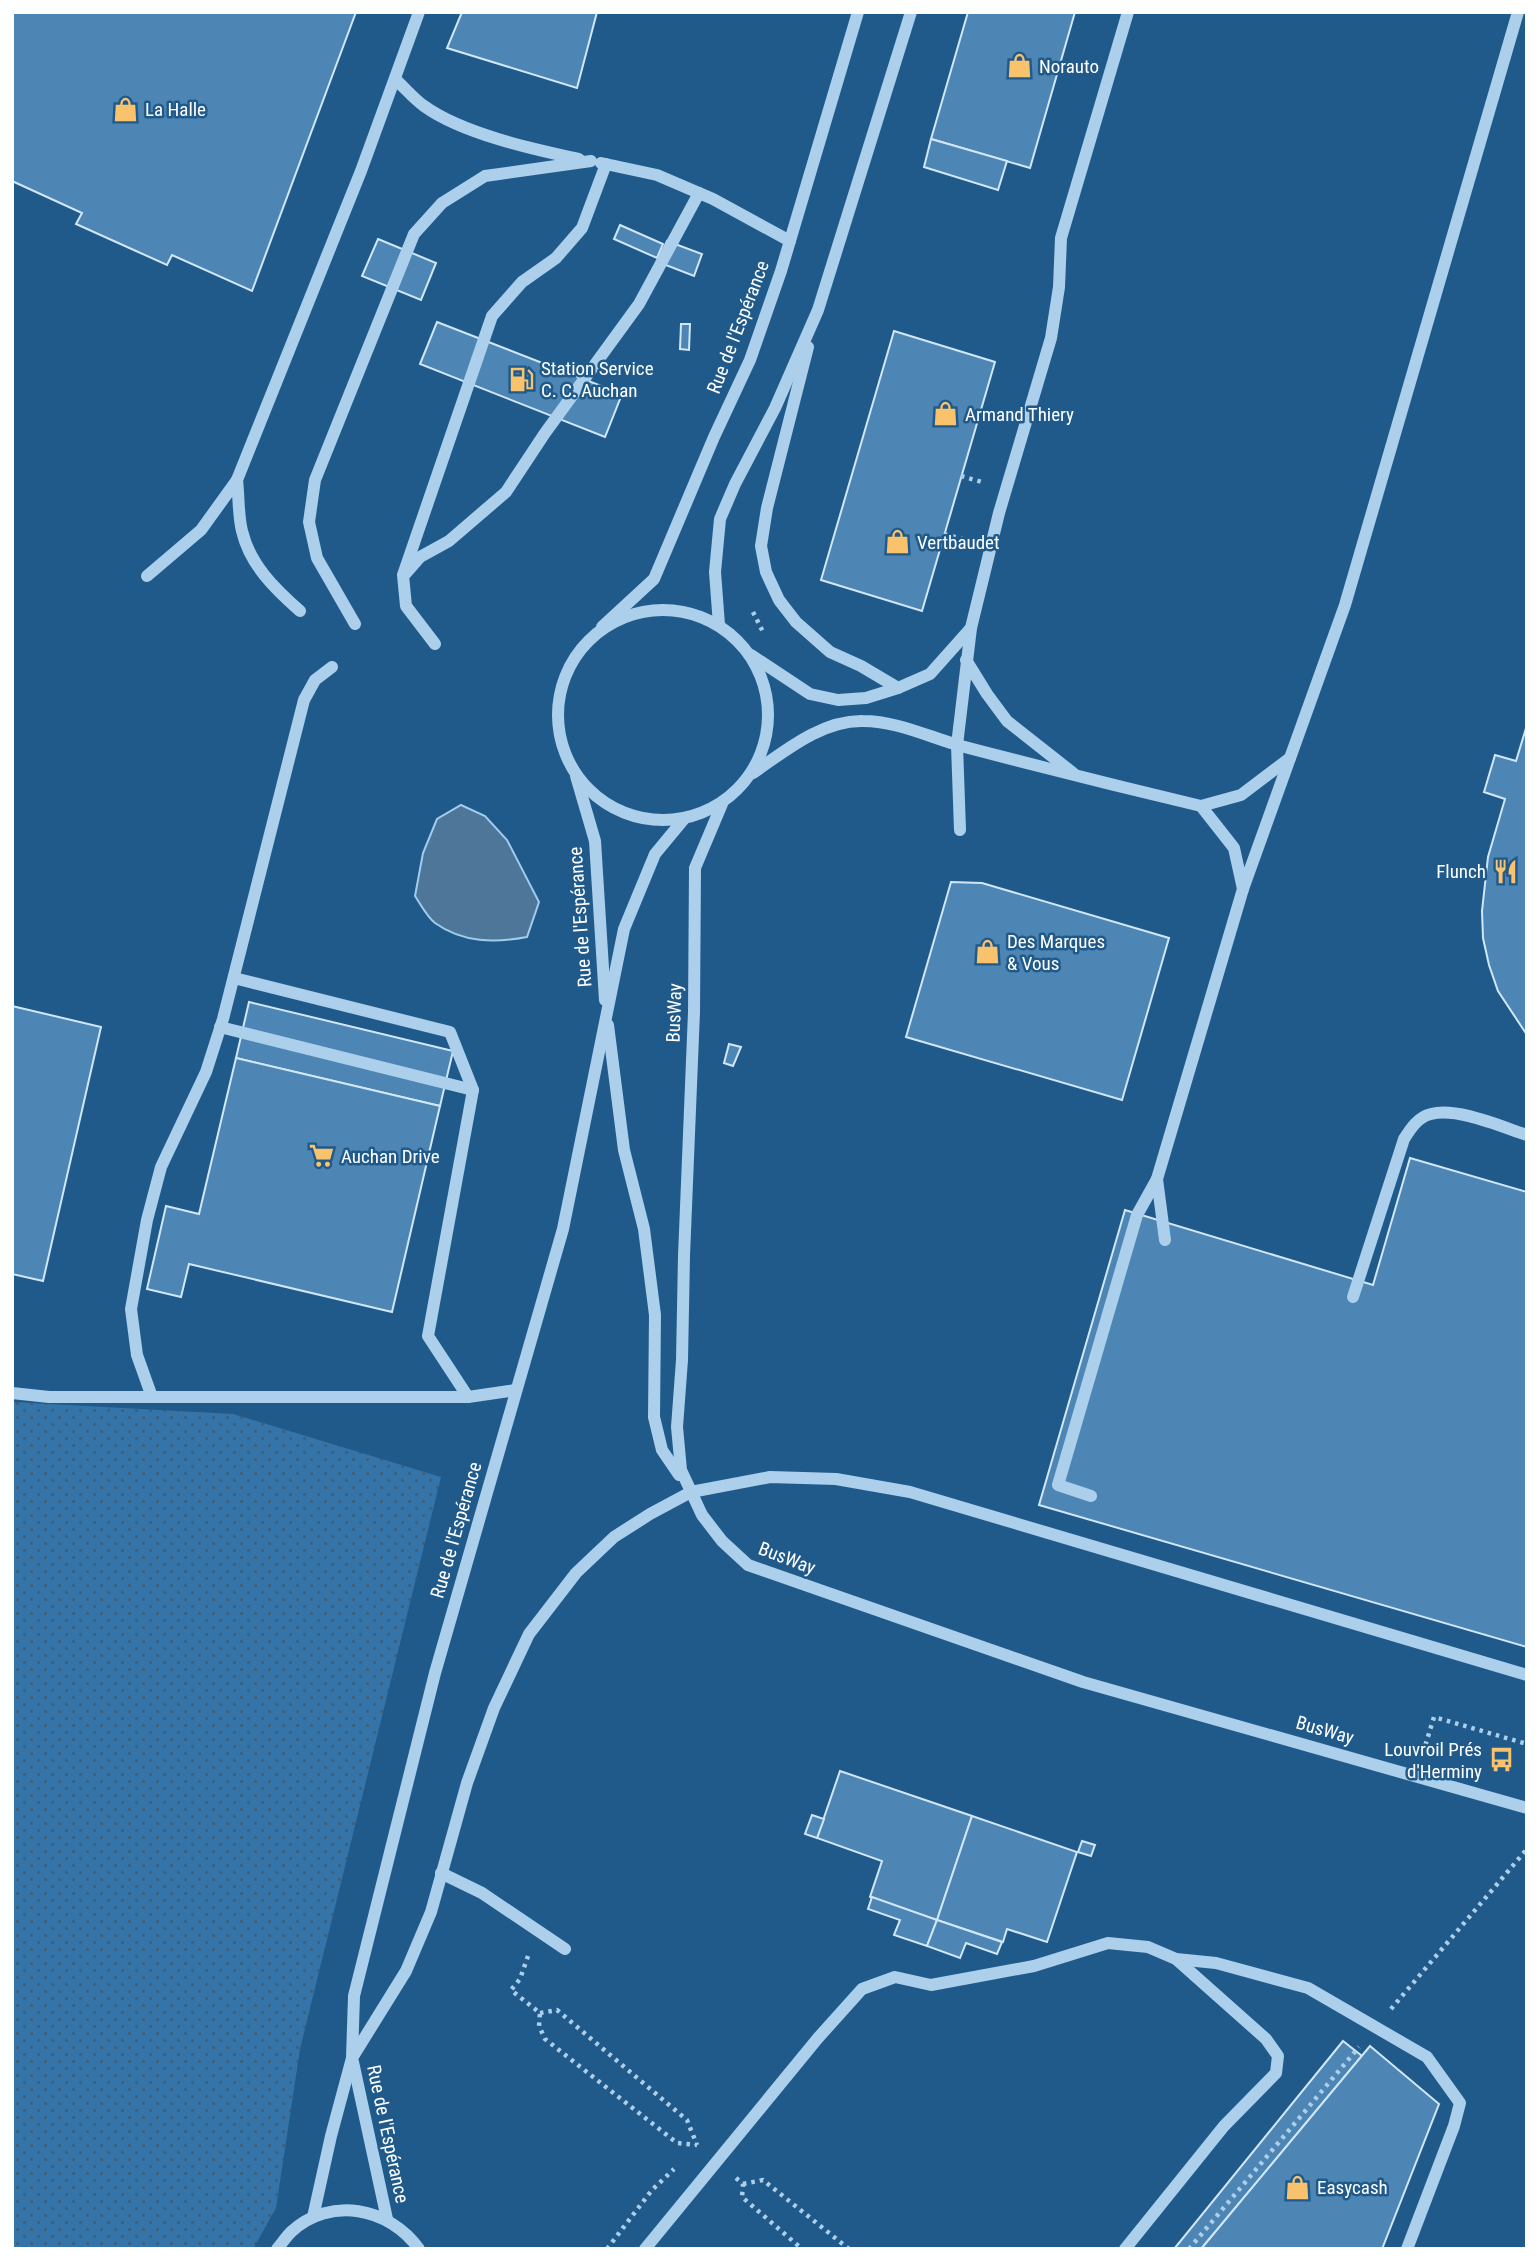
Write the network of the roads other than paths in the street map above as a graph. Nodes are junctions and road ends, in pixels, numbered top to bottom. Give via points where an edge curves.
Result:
1 (419, 12) edge
2 (858, 12) edge
3 (911, 12) edge
4 (1128, 12) edge
5 (1518, 12) edge
6 (396, 79) junction
7 (591, 161) junction
8 (606, 164) junction
9 (699, 193) junction
10 (790, 241) junction
11 (818, 310) junction
12 (237, 480) junction
13 (403, 575) junction
14 (147, 576) dead end
15 (300, 611) dead end
16 (355, 624) dead end
17 (719, 625) junction
18 (602, 627) junction
19 (971, 628) junction
20 (435, 644) dead end
21 (751, 655) junction
22 (966, 660) junction
23 (332, 667) dead end
24 (898, 688) junction
25 (957, 745) junction
26 (1290, 758) junction
27 (753, 773) junction
28 (576, 776) junction
29 (1079, 777) junction
30 (722, 804) junction
31 (1201, 806) junction
32 (684, 819) junction
33 (960, 830) dead end
34 (1243, 889) junction
35 (234, 978) junction
36 (606, 1015) junction
37 (220, 1027) junction
38 (473, 1090) junction
39 (1527, 1135) edge
40 (1157, 1179) junction
41 (1165, 1240) dead end
42 (1353, 1297) dead end
43 (516, 1390) junction
44 (12, 1393) edge
45 (152, 1396) junction
46 (468, 1397) junction
47 (691, 1492) junction
48 (1091, 1496) dead end
49 (1527, 1675) edge
50 (1527, 1808) edge
51 (441, 1873) junction
52 (565, 1949) dead end
53 (1177, 1959) junction
54 (352, 2058) junction
55 (313, 2217) junction
56 (387, 2219) junction
57 (277, 2249) edge
58 (419, 2249) edge
59 (645, 2249) edge
60 (1125, 2249) edge
61 (1407, 2249) edge

1 - 6 street
2 - 10 street, Rue de l'Espérance
3 - 11 street
4 - 19 street via 1061,238 1051,338 999,513
5 - 26 street via 1345,605
6 - 7 street via 424,106 457,123 524,147
6 - 12 street
7 - 8 street
7 - 16 street via 485,176 442,203 414,234 315,480 309,522 317,558
8 - 9 street via 657,175
8 - 13 street via 582,228 492,316
9 - 10 street
9 - 13 street via 639,304 506,492
10 - 18 street, Rue de l'Espérance via 750,360 654,579
11 - 17 street via 720,519 715,572
11 - 24 street via 767,508 761,546 766,572 796,622 830,652
12 - 14 street via 201,530
12 - 15 street via 242,530 250,554
13 - 20 street via 406,606
17 - 18 street via 681,610 639,610
17 - 21 street
18 - 28 street via 568,666 557,701 559,738
19 - 22 street
19 - 24 street via 930,674
21 - 24 street via 810,694 838,700 866,698
21 - 27 street via 767,693 768,734
22 - 25 street
22 - 29 street via 1007,720
23 - 35 street via 315,680 304,701
25 - 27 street via 900,726 862,720 830,726
25 - 29 street
25 - 33 street
26 - 31 street via 1241,794
26 - 34 street
27 - 30 street
28 - 32 street via 606,805 643,820
28 - 36 street, Rue de l'Espérance via 595,841
29 - 31 street
30 - 32 street
30 - 47 street, BusWay via 695,868 694,1012 677,1427 681,1470
31 - 34 street via 1234,848
32 - 36 street, Rue de l'Espérance via 655,854 644,878 624,929
34 - 40 street
35 - 37 street
35 - 38 street via 450,1032
36 - 43 street, Rue de l'Espérance via 563,1229
36 - 47 street via 624,1150 644,1229 655,1315 653,1417 662,1450
37 - 38 street
37 - 45 street via 206,1072 161,1167 147,1220 131,1309 137,1354
38 - 46 street via 428,1336
39 - 42 street via 1447,1112 1429,1114 1413,1124 1404,1139
40 - 41 street
40 - 48 street via 1137,1214 1058,1485
43 - 46 street
43 - 54 street, Rue de l'Espérance via 435,1673 363,1957 354,1996
44 - 45 street
45 - 46 street
47 - 49 street via 770,1477 836,1479 910,1492
47 - 50 street, BusWay via 708,1524 748,1565 1083,1682
47 - 51 street via 614,1537 576,1573 529,1634 471,1770
51 - 52 street via 482,1893
51 - 54 street via 431,1912 406,1971
53 - 59 street via 1148,1947 1108,1943 1034,1966 932,1985 895,1977 862,1989
53 - 60 street via 1266,2039 1278,2056 1276,2073 1224,2126
53 - 61 street via 1216,1963 1308,1988 1427,2057 1460,2103
54 - 55 street, Rue de l'Espérance
54 - 56 street, Rue de l'Espérance
55 - 56 street, Rue de l'Espérance via 362,2211
55 - 57 street, Rue de l'Espérance
56 - 58 street, Rue de l'Espérance

